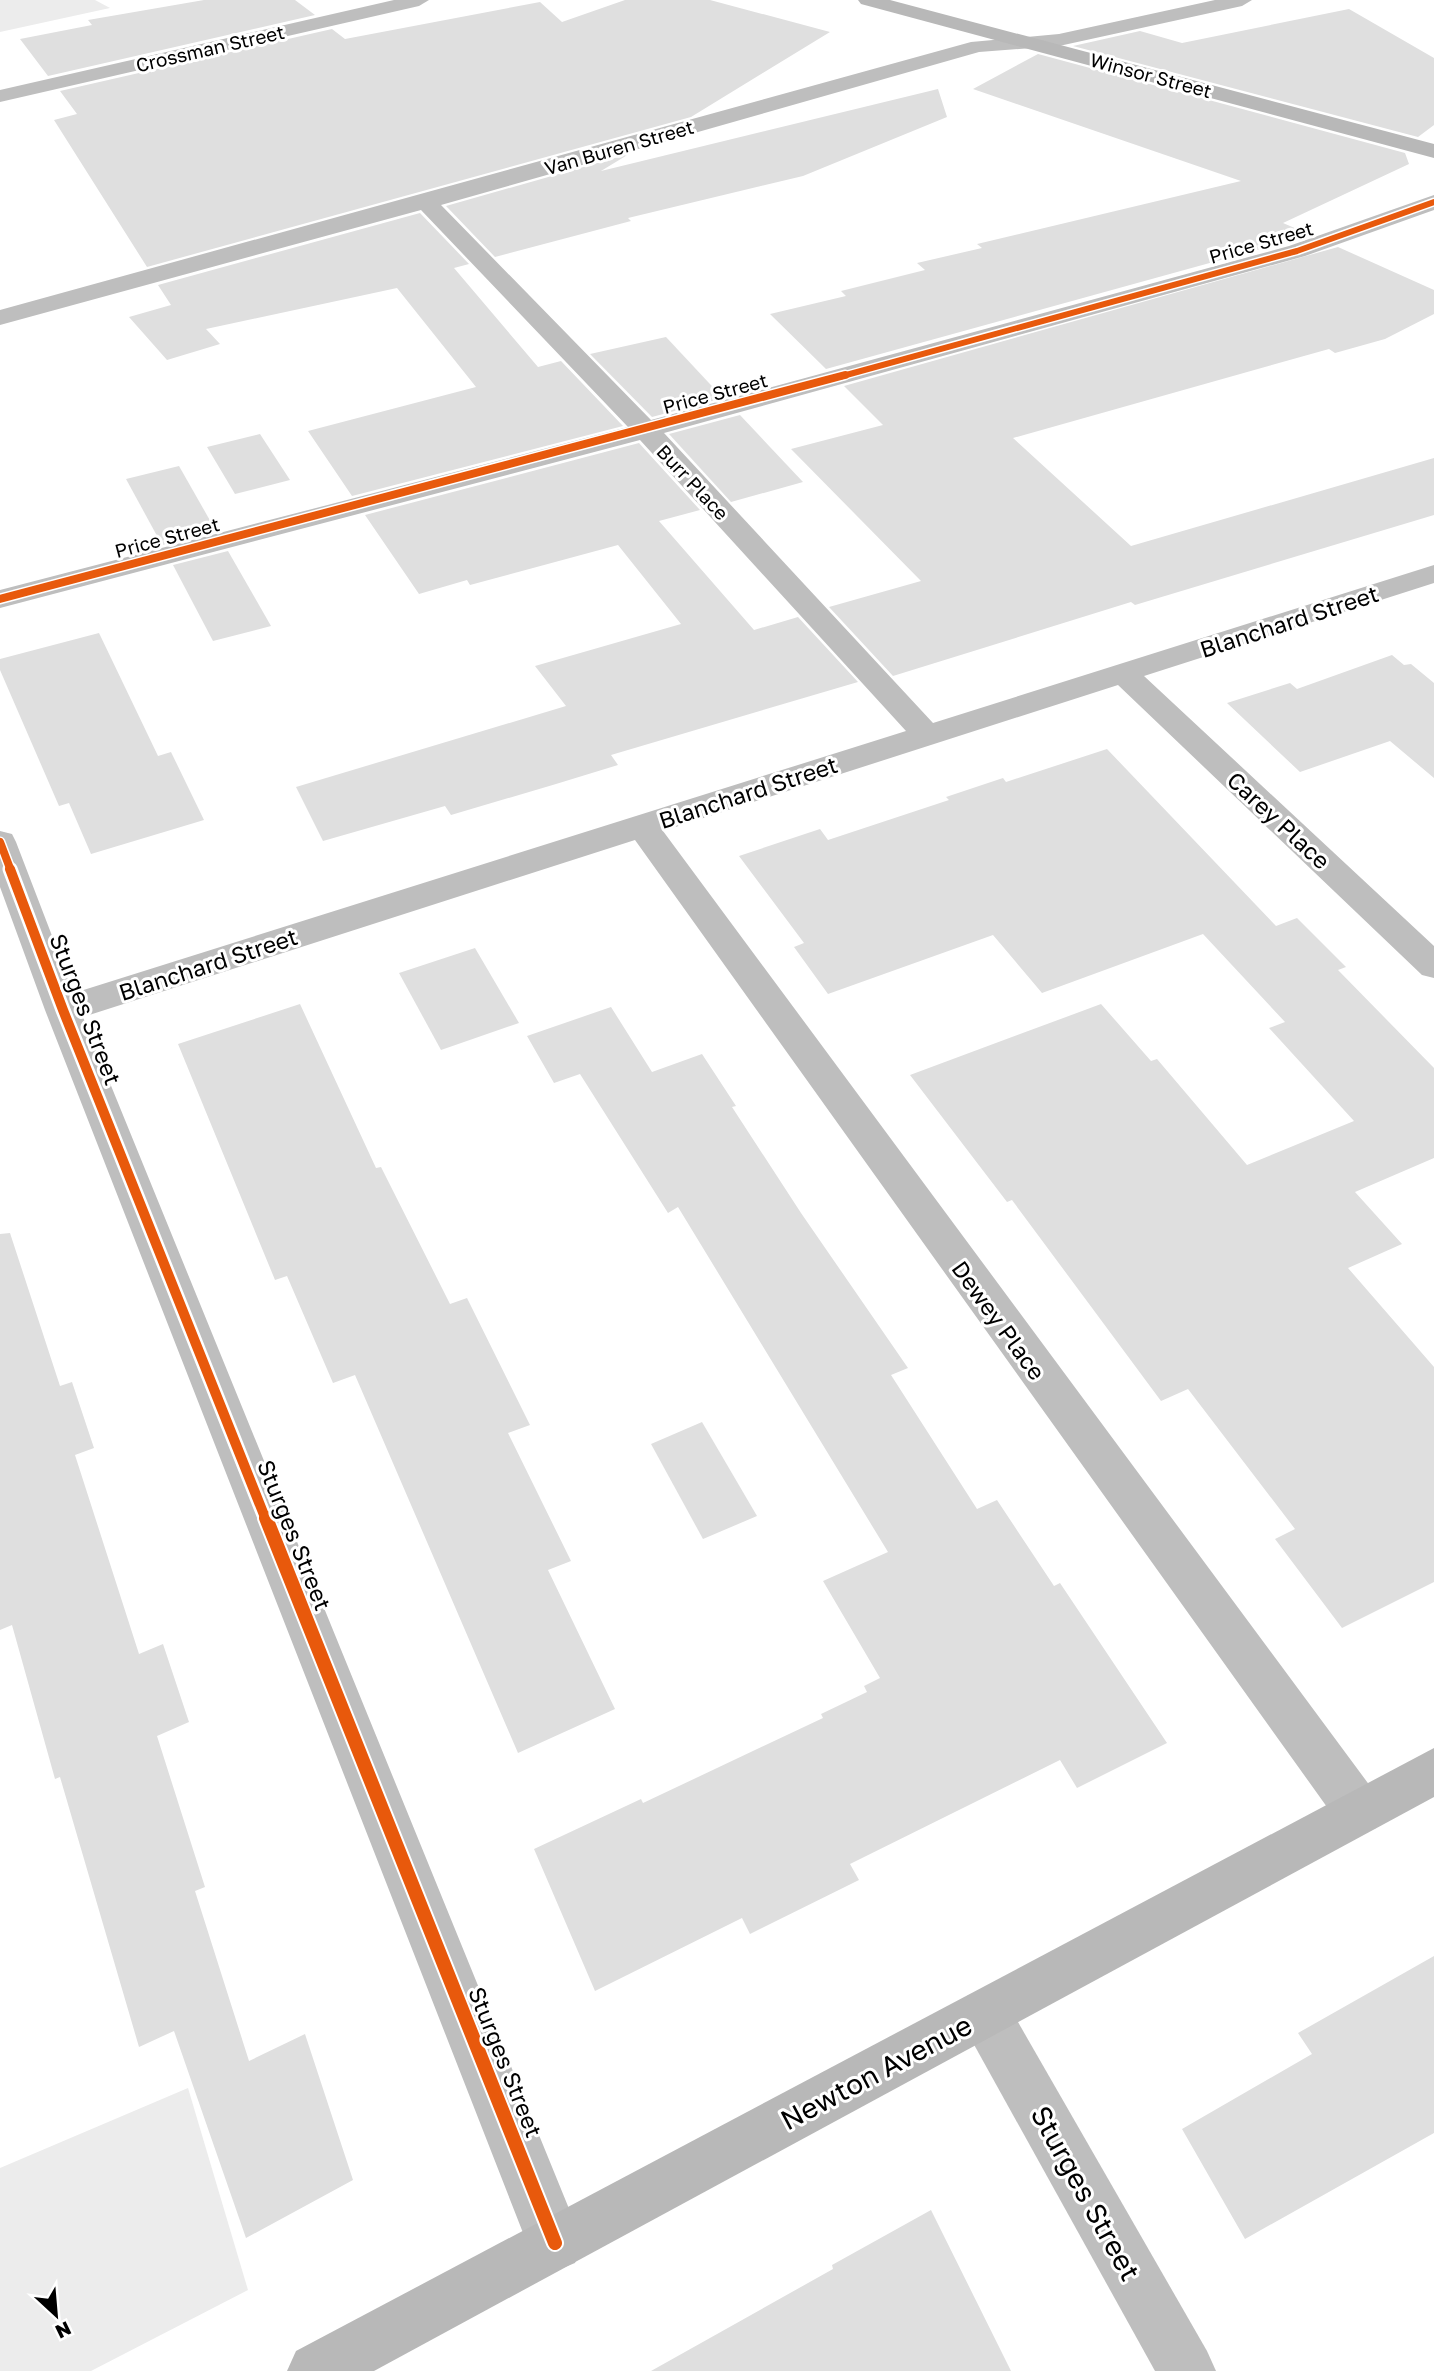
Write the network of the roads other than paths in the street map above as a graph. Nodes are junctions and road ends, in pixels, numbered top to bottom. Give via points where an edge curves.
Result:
1 (419, 0) edge
2 (868, 0) edge
3 (1242, 0) edge
4 (1029, 42) junction
5 (0, 96) edge
6 (1434, 151) edge
7 (426, 202) junction
8 (1434, 202) edge
9 (0, 318) edge
10 (646, 430) junction
11 (1434, 574) edge
12 (0, 599) edge
13 (1124, 674) junction
14 (928, 735) junction
15 (642, 826) junction
16 (0, 842) edge
17 (1434, 966) edge
18 (63, 1010) junction
19 (1434, 1771) edge
20 (1359, 1811) junction
21 (985, 2014) junction
22 (555, 2243) junction
23 (316, 2371) edge
24 (1187, 2371) edge

1 - 5 street, Crossman Street
2 - 4 street, Winsor Street
3 - 4 street, Van Buren Street via 1059,40
4 - 6 street, Winsor Street
4 - 7 street, Van Buren Street via 978,46
7 - 9 street, Van Buren Street
7 - 10 street, Burr Place
8 - 10 street, Price Street via 1297,251
10 - 12 street, Price Street
10 - 14 street, Burr Place
11 - 13 street, Blanchard Street
13 - 14 street, Blanchard Street
13 - 17 street, Carey Place
14 - 15 street, Blanchard Street
15 - 18 street, Blanchard Street
15 - 20 street, Dewey Place
16 - 18 street, Sturges Street
18 - 22 street, Sturges Street
19 - 20 street, Newton Avenue
20 - 21 street, Newton Avenue
21 - 22 street, Newton Avenue
21 - 24 street, Sturges Street
22 - 23 street, Newton Avenue

